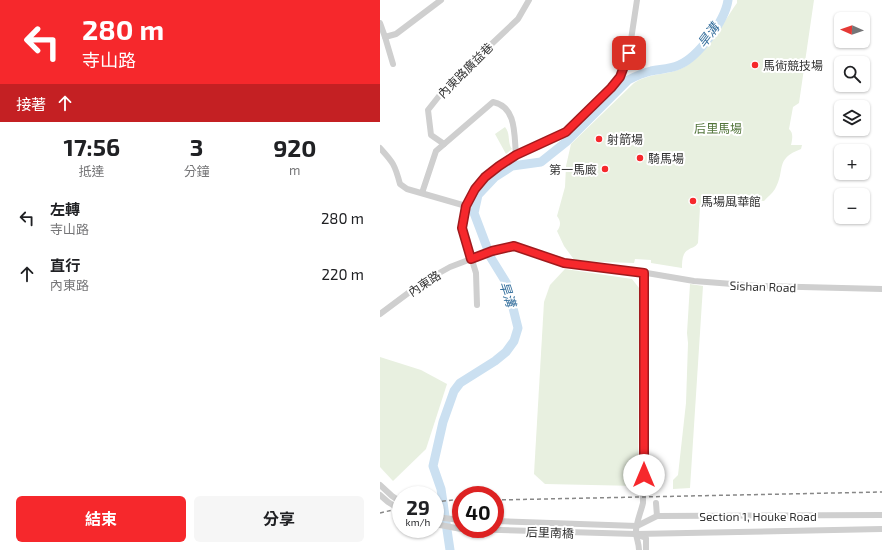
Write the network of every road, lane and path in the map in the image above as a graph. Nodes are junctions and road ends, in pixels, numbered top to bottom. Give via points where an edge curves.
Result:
1 (441, 0) edge
2 (529, 0) edge
3 (638, 0) edge
4 (380, 22) edge
5 (385, 37) junction
6 (393, 64) dead end
7 (444, 144) junction
8 (380, 148) edge
9 (516, 155) junction
10 (422, 192) junction
11 (466, 206) junction
12 (492, 251) joint
13 (471, 259) junction
14 (644, 273) junction
15 (882, 289) edge
16 (477, 305) dead end
17 (380, 314) edge
18 (380, 485) edge
19 (380, 495) edge
20 (392, 496) edge
21 (656, 503) dead end
22 (392, 504) edge
23 (882, 515) edge
24 (657, 516) junction
25 (504, 522) edge
26 (637, 526) junction
27 (882, 529) edge
28 (504, 530) edge
29 (636, 534) junction
30 (639, 550) edge
31 (646, 550) edge

1 - 5 street via 396,34
2 - 7 street, 內東路廣益巷 via 518,19 447,86 428,110 431,135
3 - 9 street via 629,53 620,77 566,132
4 - 5 street
5 - 6 street
7 - 9 street via 493,102 501,104 513,120
7 - 10 street via 436,151
8 - 10 street via 396,168 400,184 407,189
9 - 11 street via 485,177
10 - 11 street
11 - 13 street via 462,228
12 - 13 street, 內東路
12 - 14 street, Sishan Road via 514,246 564,263
13 - 16 street via 476,273
13 - 17 street, 內東路 via 423,282
14 - 15 street, Sishan Road via 720,284
14 - 26 street via 643,503
18 - 20 street
19 - 22 street, bridge
21 - 24 street
23 - 24 street, Section 1, Houke Road
24 - 26 street, Section 1, Houke Road
25 - 26 street, 后里南橋
26 - 29 street
27 - 29 street, Section 1, Houke Road
28 - 29 street, 后里南橋
29 - 30 street via 639,539
29 - 31 street via 646,538

